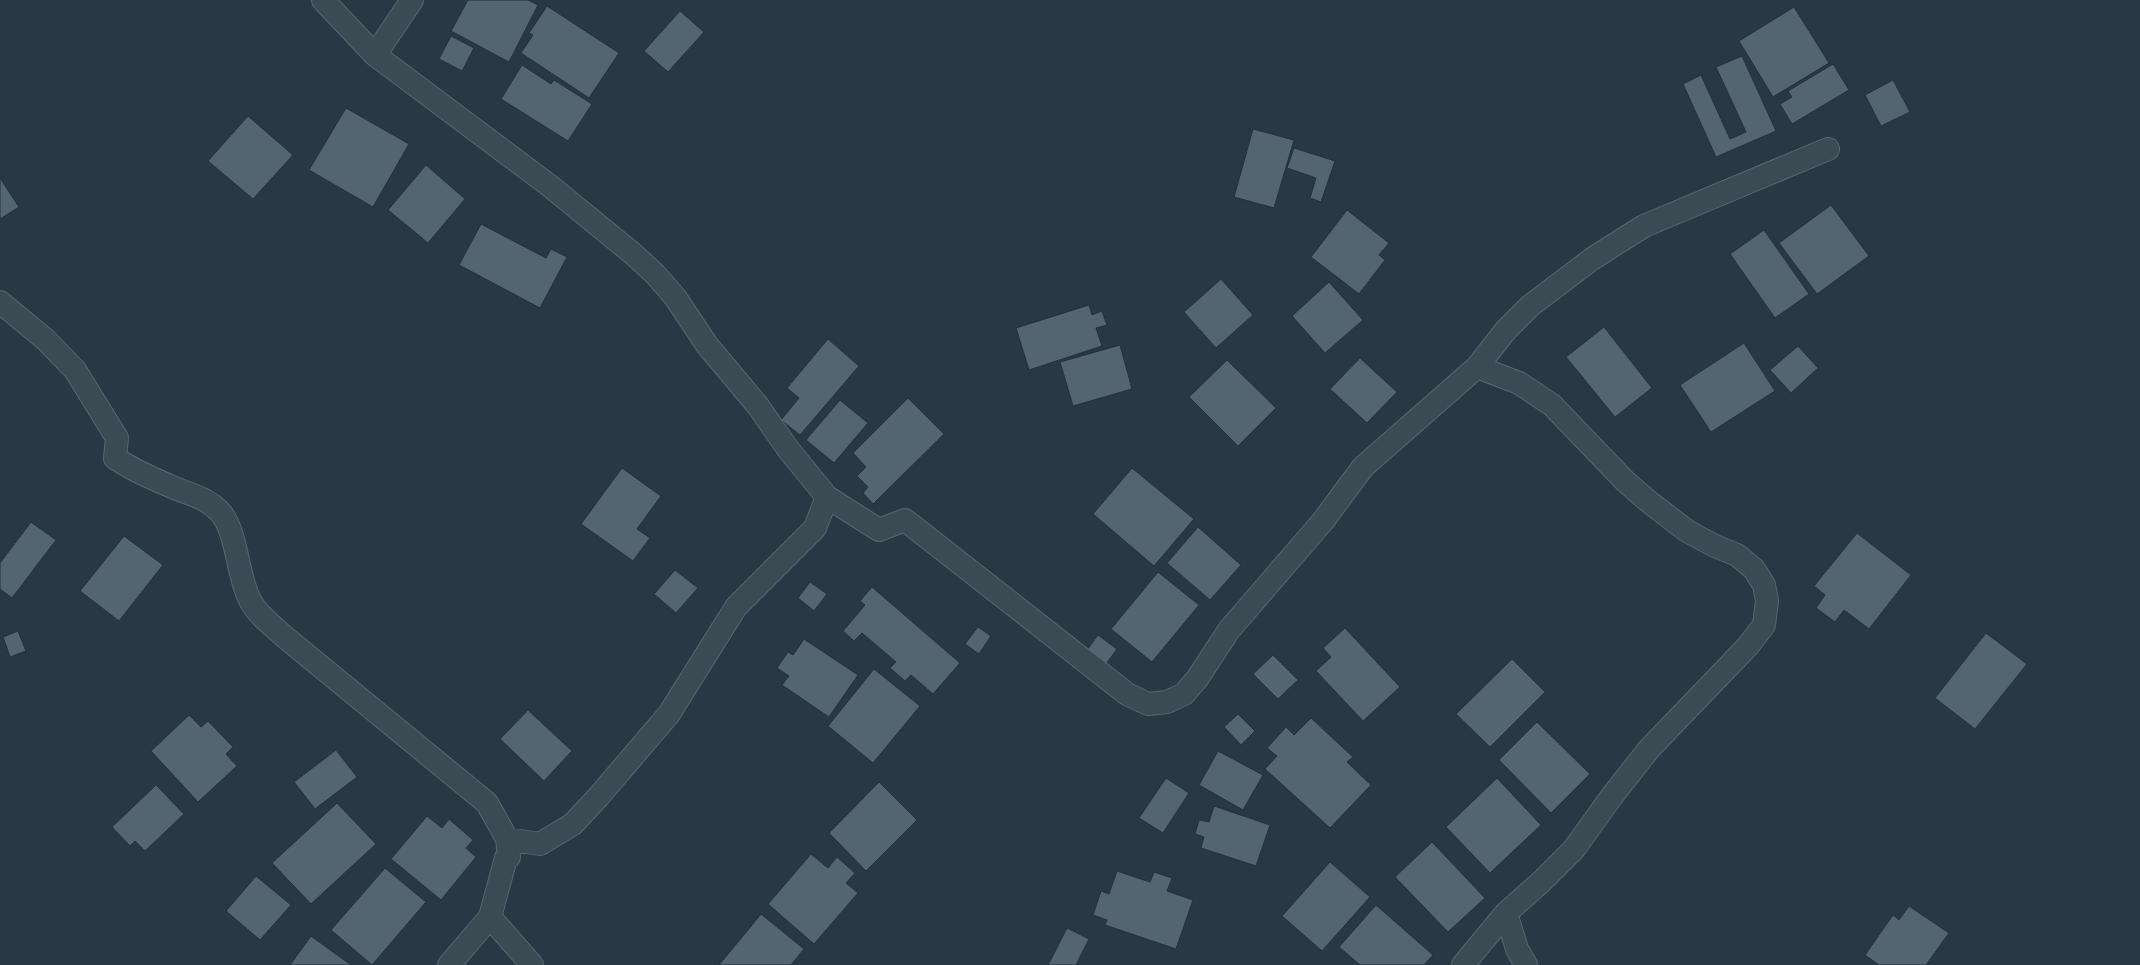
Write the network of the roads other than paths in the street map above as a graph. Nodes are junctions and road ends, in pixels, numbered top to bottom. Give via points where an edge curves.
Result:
1 (323, 0) edge
2 (412, 0) edge
3 (375, 55) junction
4 (1828, 149) dead end
5 (0, 302) edge
6 (1477, 367) junction
7 (827, 497) junction
8 (508, 838) junction
9 (1506, 913) junction
10 (490, 917) junction
11 (449, 965) edge
12 (532, 965) edge
13 (1462, 965) edge
14 (1526, 965) edge

1 - 3 street
2 - 3 street
3 - 7 street via 550,186 656,274 675,297 707,345 758,406 788,449
4 - 6 street via 1644,226 1592,259 1530,306 1506,330
5 - 8 street via 46,340 75,370 117,438 114,458 128,467 210,502 221,513 230,531 242,583 262,616 487,803
6 - 7 street via 1363,467 1323,521 1229,630 1197,679 1184,694 1167,702 1148,704 1127,694 905,520 879,530
6 - 9 street via 1519,383 1552,405 1625,481 1648,501 1687,531 1737,555 1754,569 1764,585 1767,602 1764,625 1748,646 1650,749 1574,849
7 - 8 street via 815,528 736,607 669,714 578,819 540,844
8 - 10 street via 509,857 506,858
9 - 13 street
9 - 14 street via 1517,949
10 - 11 street
10 - 12 street

